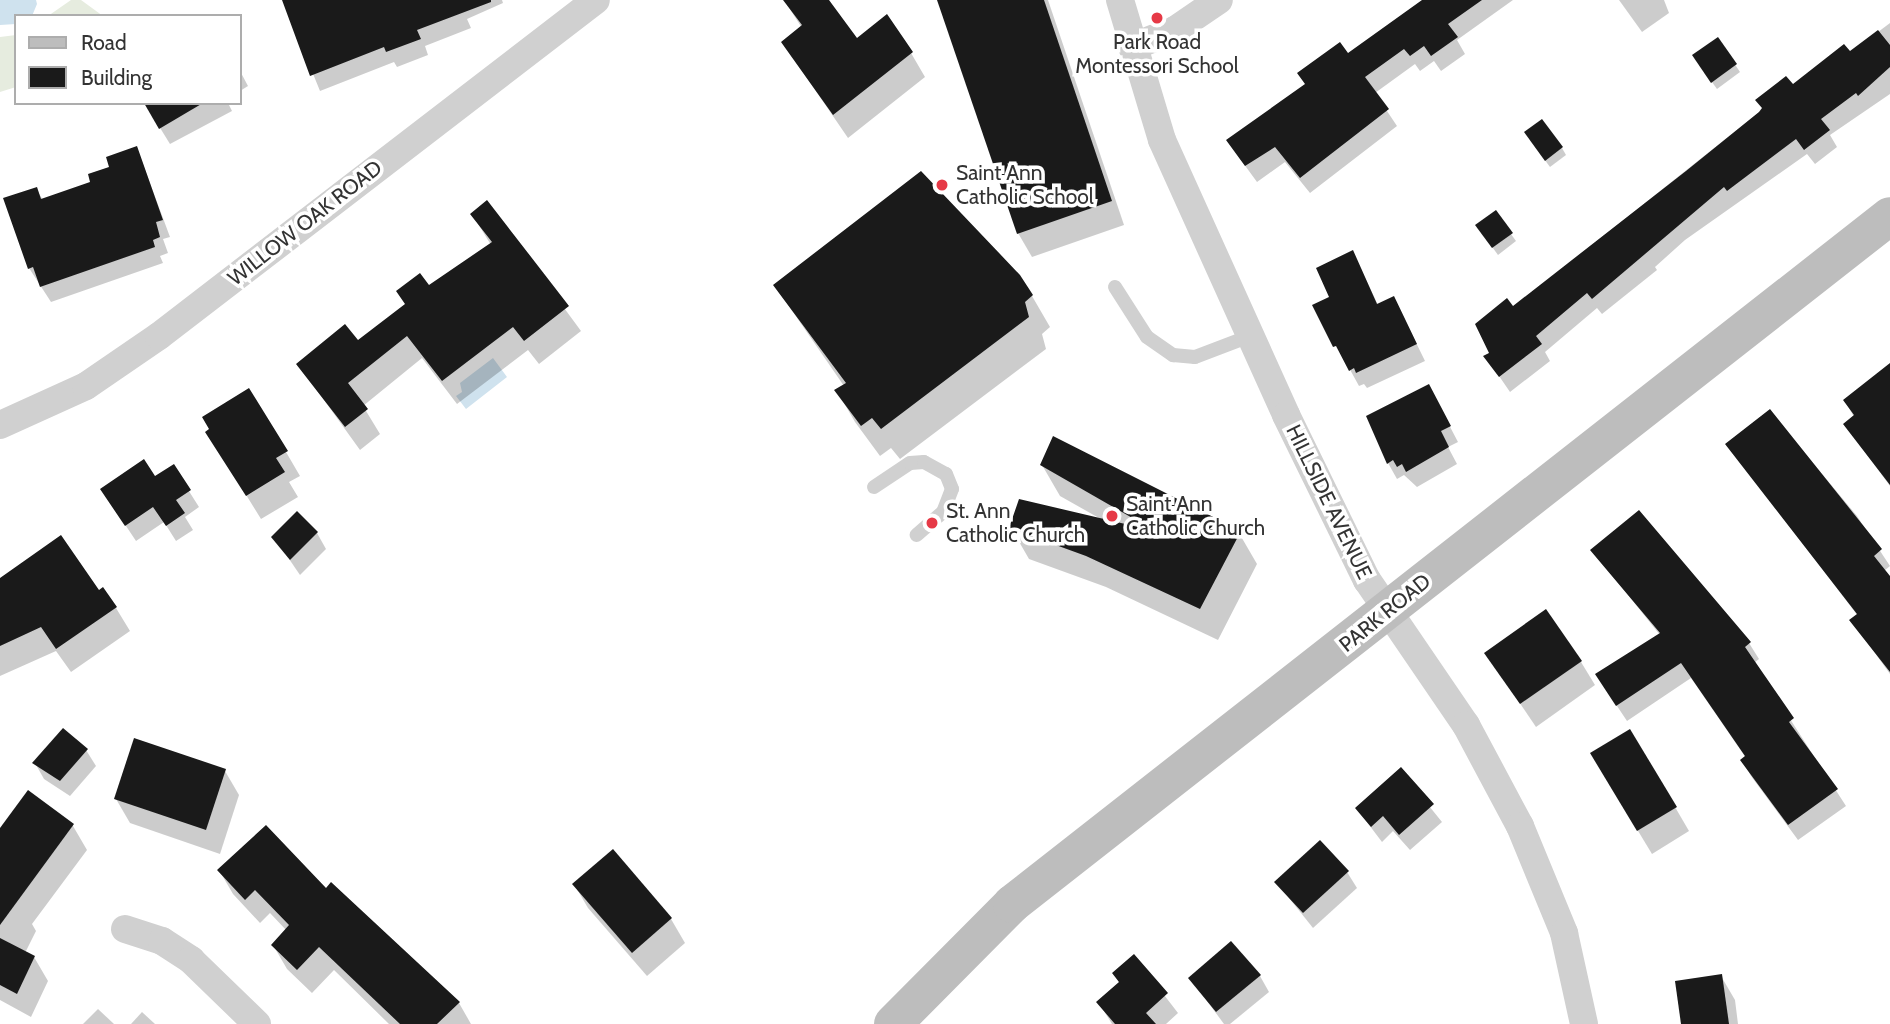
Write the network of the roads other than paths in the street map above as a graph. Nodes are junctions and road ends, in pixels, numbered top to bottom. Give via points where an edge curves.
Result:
1 (596, 0) edge
2 (1120, 0) edge
3 (1219, 0) edge
4 (1132, 47) junction
5 (1890, 216) edge
6 (1115, 287) dead end
7 (1250, 336) junction
8 (0, 425) edge
9 (874, 487) dead end
10 (917, 535) dead end
11 (1387, 611) junction
12 (125, 929) dead end
13 (257, 1024) edge
14 (893, 1024) edge
15 (1584, 1024) edge

1 - 8 street, WILLOW OAK ROAD via 150,342 68,396
2 - 4 street, HILLSIDE AVENUE
3 - 4 street via 1175,30
4 - 7 street, HILLSIDE AVENUE via 1178,180
5 - 11 main road, PARK ROAD
6 - 7 lane via 1147,337 1173,355 1195,357
7 - 11 street, HILLSIDE AVENUE via 1360,569
9 - 10 lane via 910,463 924,462 946,474 952,489 943,512
11 - 14 main road, PARK ROAD via 1012,904
11 - 15 street, HILLSIDE AVENUE via 1466,725 1520,826 1564,933
12 - 13 street via 162,942 191,960

